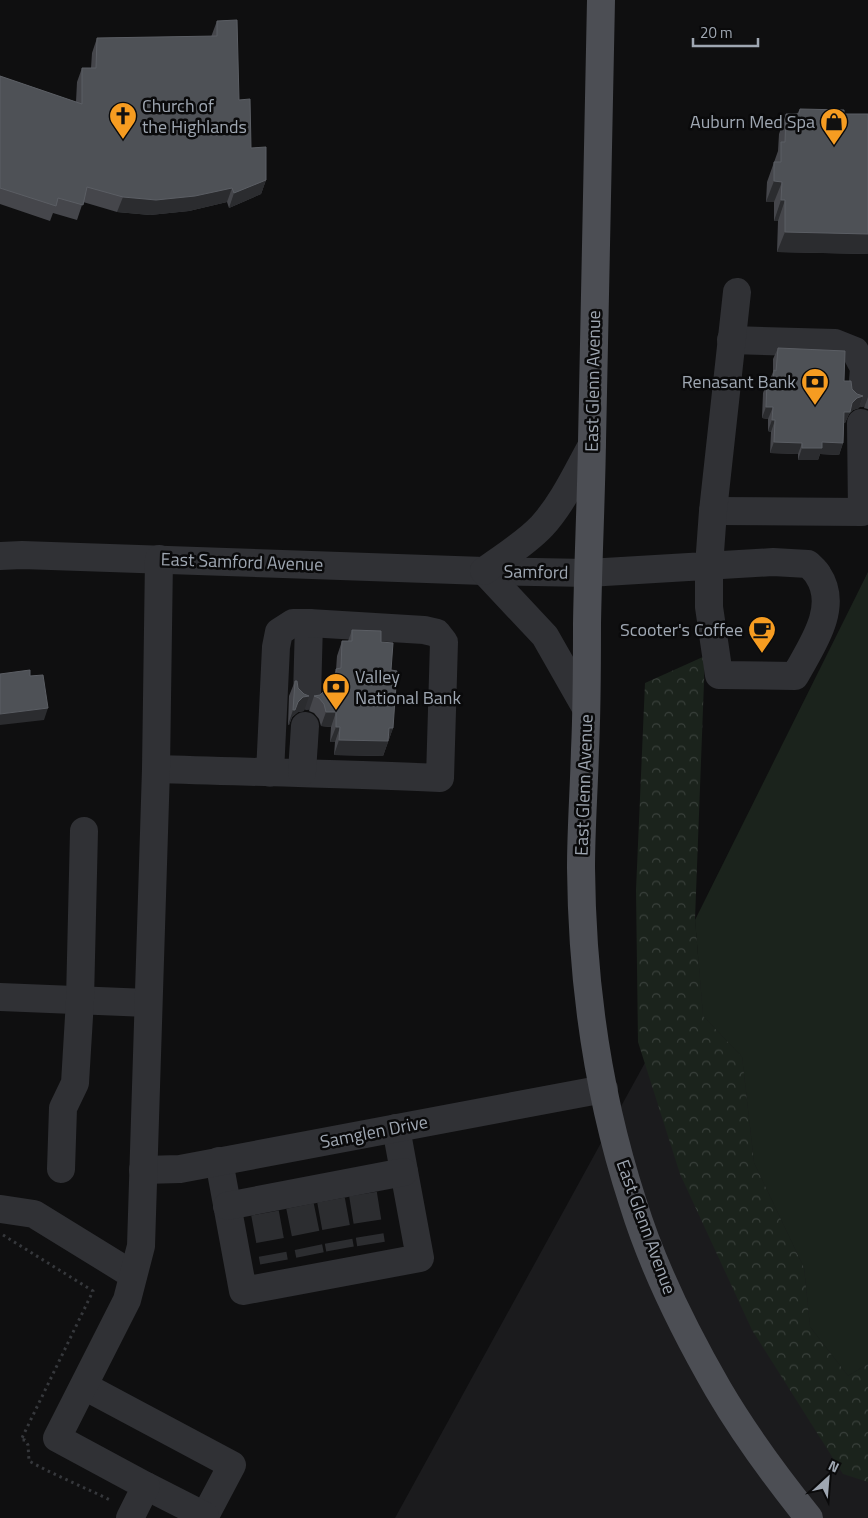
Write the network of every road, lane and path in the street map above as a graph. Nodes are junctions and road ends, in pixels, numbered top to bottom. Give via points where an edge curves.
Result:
1 (601, 0) edge
2 (737, 292) dead end
3 (731, 340) junction
4 (862, 393) dead end
5 (861, 423) dead end
6 (592, 444) junction
7 (713, 512) junction
8 (0, 556) edge
9 (159, 559) junction
10 (709, 566) junction
11 (484, 571) junction
12 (588, 573) junction
13 (309, 623) junction
14 (307, 696) edge
15 (586, 708) junction
16 (304, 726) dead end
17 (156, 769) junction
18 (302, 772) junction
19 (270, 773) junction
20 (84, 831) dead end
21 (0, 997) edge
22 (80, 1000) junction
23 (148, 1003) junction
24 (604, 1089) junction
25 (396, 1128) junction
26 (219, 1162) junction
27 (61, 1169) dead end
28 (143, 1170) junction
29 (404, 1172) junction
30 (227, 1206) junction
31 (0, 1209) edge
32 (133, 1276) junction
33 (84, 1386) junction
34 (146, 1486) junction
35 (205, 1517) edge
36 (130, 1518) edge
37 (809, 1518) edge

1 - 6 main road, East Glenn Avenue
2 - 3 street
3 - 4 street via 835,343 855,351 864,368
3 - 7 street
5 - 7 street via 862,512
6 - 11 street via 542,526
6 - 12 main road, East Glenn Avenue
7 - 10 street
8 - 9 street, East Samford Avenue
9 - 11 street, East Samford Avenue
9 - 17 street
10 - 10 street via 710,607 719,675 795,676 819,632 826,609 819,576 808,564 774,562
10 - 12 street, Samford
11 - 12 street, Samford
11 - 15 street via 545,636
12 - 15 main road, East Glenn Avenue
13 - 14 street
13 - 18 street via 437,632 444,642 440,778
13 - 19 street via 293,623 279,632
15 - 24 main road, East Glenn Avenue via 581,870 583,930
16 - 18 street
17 - 19 street
17 - 23 street
18 - 19 street
20 - 22 street
21 - 22 street
22 - 23 street
22 - 27 street via 75,1083 63,1108
23 - 28 street
24 - 25 street, Samglen Drive
24 - 37 main road, East Glenn Avenue via 632,1202 671,1300 720,1392
25 - 26 street, Samglen Drive
25 - 29 street
26 - 28 street, Samglen Drive via 180,1169
26 - 30 street
28 - 32 street via 141,1246
29 - 30 street via 362,1187 263,1206
29 - 30 street via 420,1258 373,1255 312,1266 276,1273 243,1291
31 - 32 street via 34,1214
32 - 33 street via 127,1300
33 - 34 street via 57,1438
33 - 35 street via 232,1465
34 - 35 street
34 - 36 street

